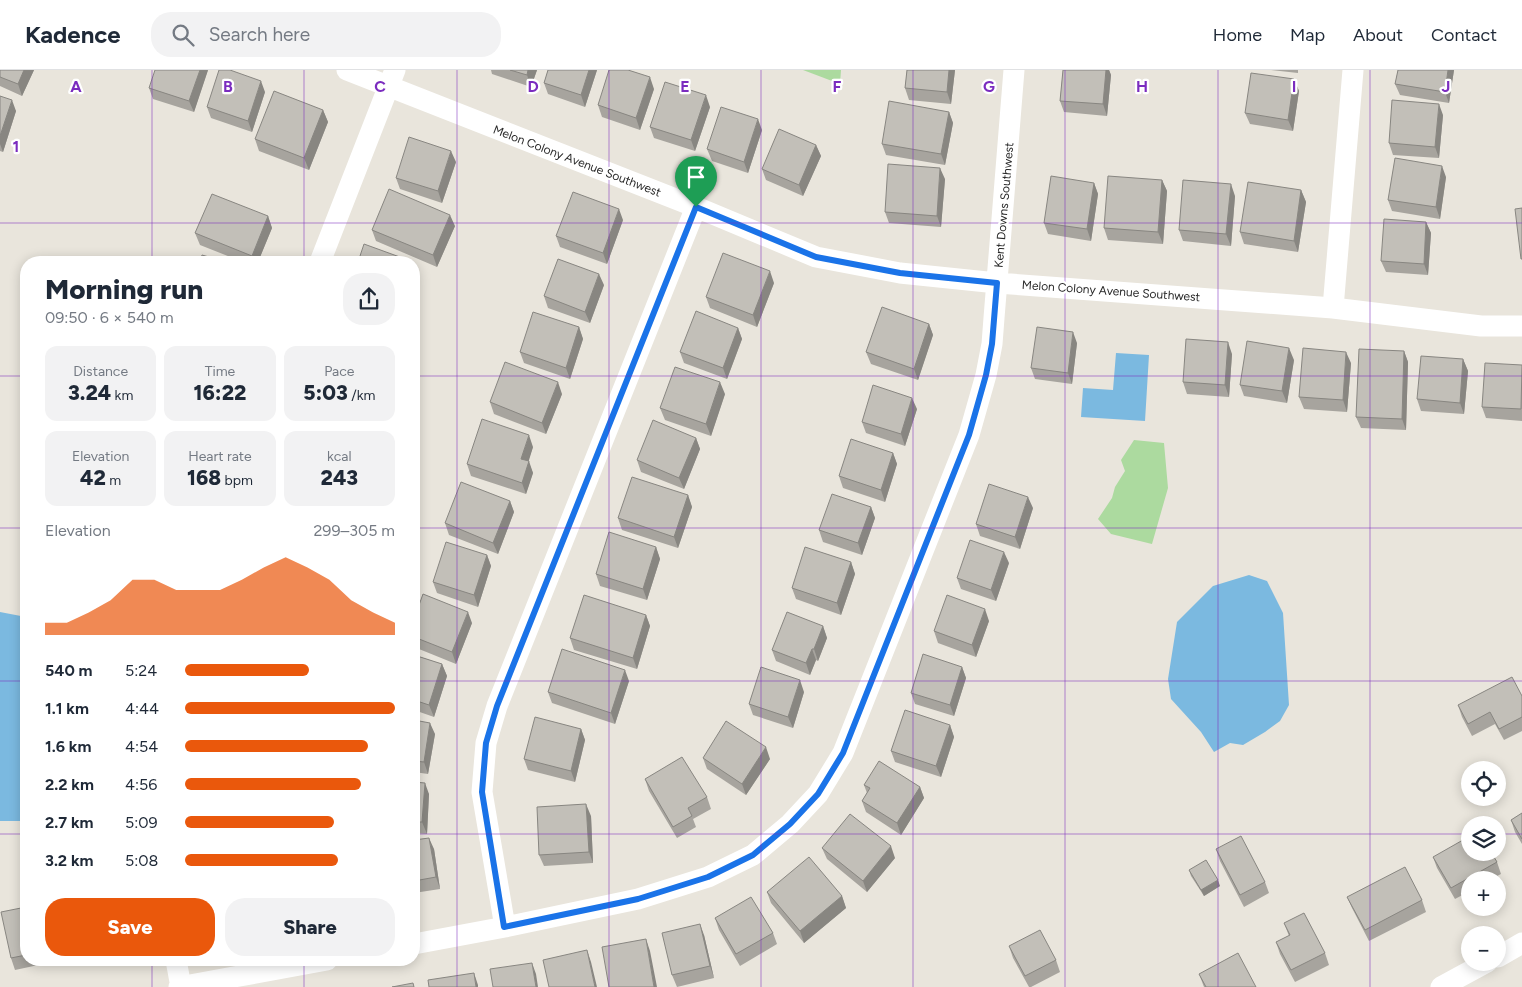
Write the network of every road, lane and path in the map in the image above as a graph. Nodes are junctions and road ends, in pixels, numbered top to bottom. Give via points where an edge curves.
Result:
1 (347, 70) edge
2 (1014, 70) edge
3 (1353, 70) edge
4 (392, 78) edge
5 (696, 207) junction
6 (322, 256) edge
7 (997, 283) junction
8 (1333, 308) junction
9 (1522, 326) edge
10 (504, 927) junction
11 (420, 943) edge
12 (1522, 944) edge
13 (1506, 953) edge
14 (177, 966) edge
15 (294, 966) edge
16 (1470, 971) edge
17 (180, 987) edge
18 (1441, 987) edge

1 - 4 street, Melon Colony Avenue Southwest
2 - 7 street, Kent Downs Southwest
3 - 8 street
4 - 5 street, Melon Colony Avenue Southwest
4 - 6 street
5 - 7 street, Melon Colony Avenue Southwest via 816,257 900,273
5 - 10 street via 497,706 486,743 482,792
7 - 8 street, Melon Colony Avenue Southwest
7 - 10 street, Kent Downs Southwest via 992,344 969,435 843,753 818,794 790,824 753,855 708,877 638,899
8 - 9 street, Melon Colony Avenue Southwest via 1481,326
10 - 11 street, Kent Downs Southwest
12 - 13 street
14 - 17 street
15 - 17 street
16 - 18 street

